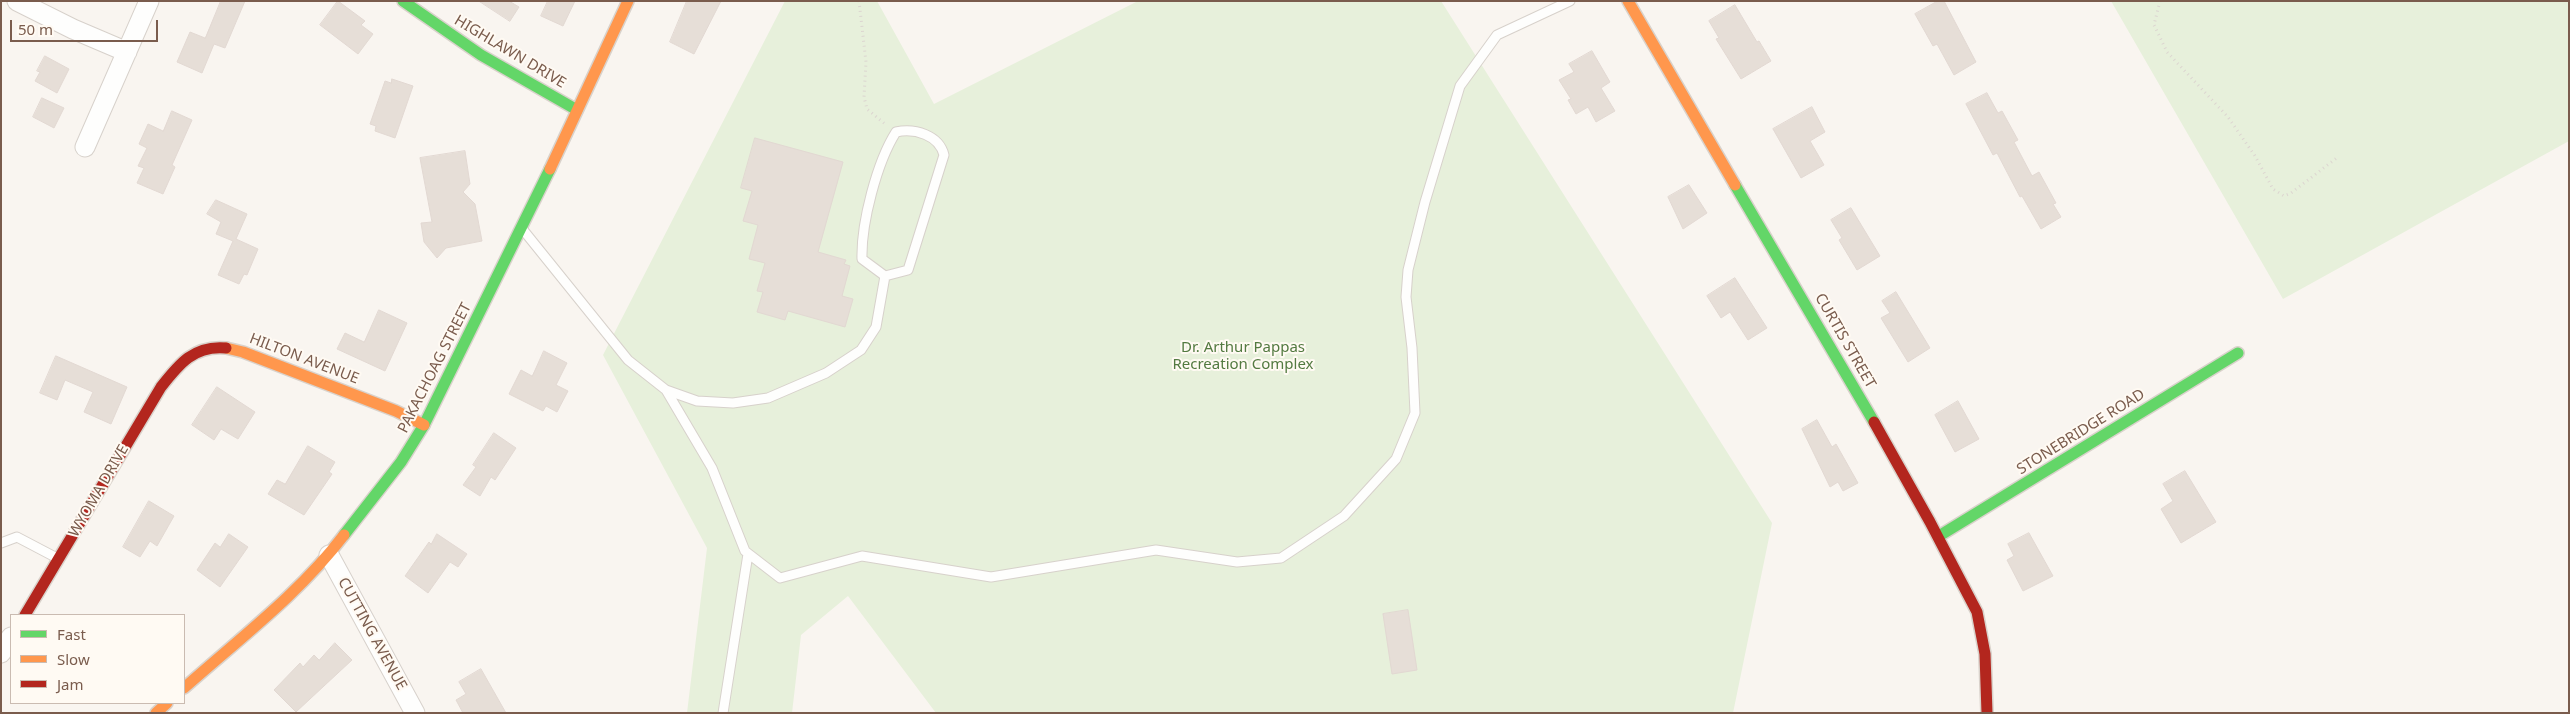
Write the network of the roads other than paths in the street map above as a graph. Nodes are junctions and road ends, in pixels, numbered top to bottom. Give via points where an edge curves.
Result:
1 (17, 1) edge
2 (149, 1) edge
3 (403, 1) edge
4 (628, 1) edge
5 (1570, 1) edge
6 (1628, 1) edge
7 (126, 52) junction
8 (577, 110) junction
9 (85, 147) dead end
10 (522, 228) junction
11 (885, 276) junction
12 (2238, 353) dead end
13 (175, 368) joint
14 (666, 390) junction
15 (424, 425) junction
16 (1939, 536) junction
17 (1, 543) edge
18 (748, 554) junction
19 (329, 555) junction
20 (59, 560) junction
21 (26, 614) edge
22 (10, 639) edge
23 (1, 654) edge
24 (185, 687) edge
25 (166, 704) edge
26 (156, 713) edge
27 (416, 713) edge
28 (723, 713) edge
29 (1987, 713) edge

1 - 7 street
2 - 7 street
3 - 8 street, HIGHLAWN DRIVE via 481,55
4 - 8 street, PAKACHOAG STREET
5 - 18 lane via 1497,35 1460,86 1408,270 1406,297 1415,413 1396,459 1344,516 1281,558 1237,562 1156,550 992,577 862,556 780,578
6 - 16 street, CURTIS STREET
7 - 9 street
8 - 10 street, PAKACHOAG STREET
10 - 14 lane via 628,360
10 - 15 street, PAKACHOAG STREET
11 - 11 lane via 862,259 862,240 869,204 888,143 896,132 904,130 932,137 944,155 908,270
11 - 14 lane via 876,327 861,350 826,373 768,398 733,403 697,401
12 - 16 street, STONEBRIDGE ROAD
13 - 15 street, HILTON AVENUE via 200,348 229,347 396,411
13 - 20 street, WYOMA DRIVE
14 - 18 lane via 712,468
15 - 19 street, PAKACHOAG STREET via 401,462
16 - 29 street, CURTIS STREET via 1971,598 1983,630
17 - 20 lane via 18,537
18 - 28 lane
19 - 24 street, PAKACHOAG STREET
19 - 27 street, CUTTING AVENUE
20 - 21 street, WYOMA DRIVE
22 - 23 street
25 - 26 street

